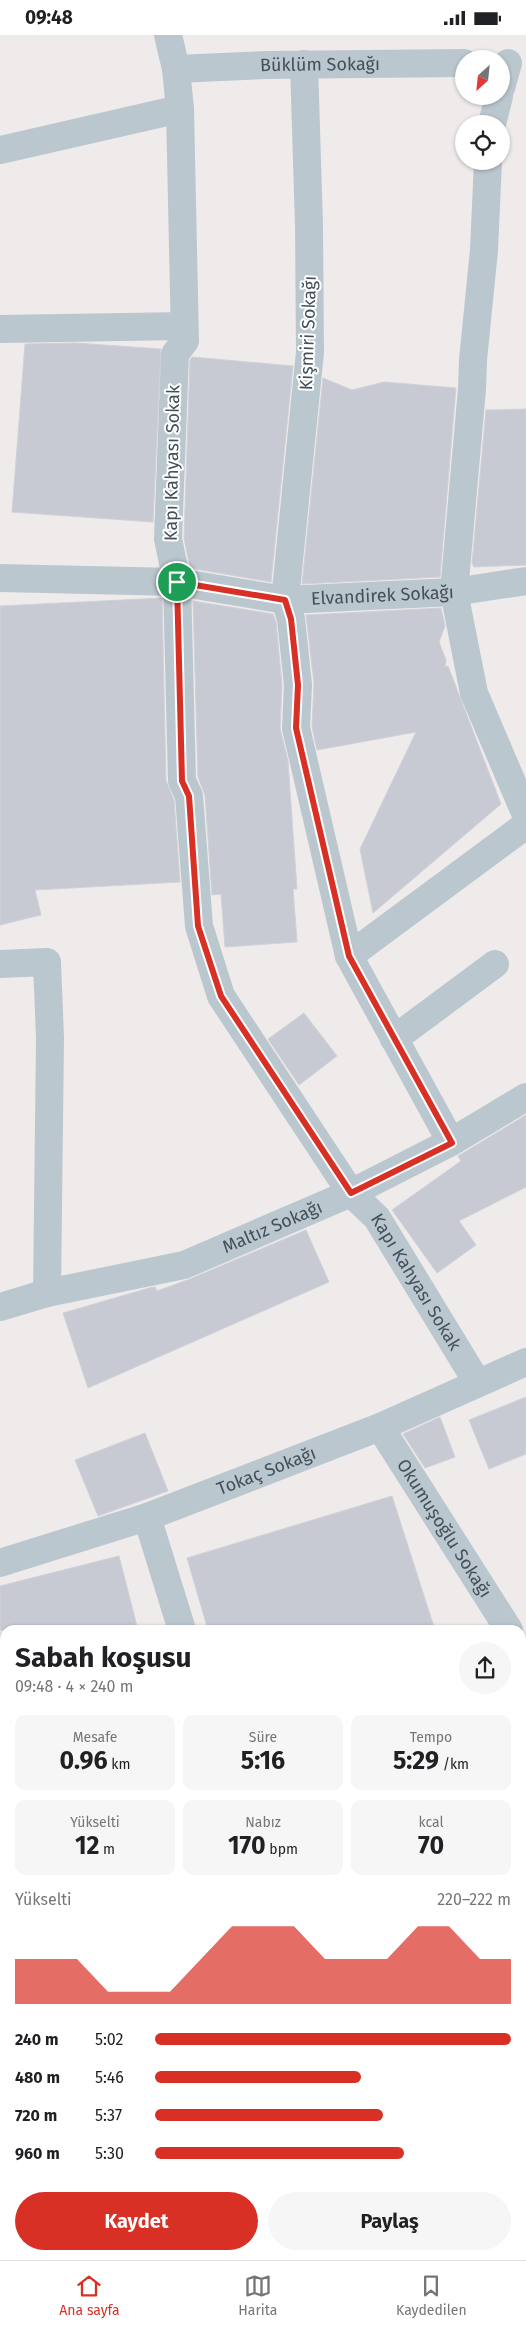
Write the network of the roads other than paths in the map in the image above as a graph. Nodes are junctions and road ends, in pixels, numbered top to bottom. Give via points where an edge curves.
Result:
1 (168, 35) edge
2 (455, 63) edge
3 (304, 64) junction
4 (176, 69) junction
5 (180, 109) junction
6 (0, 150) edge
7 (488, 170) edge
8 (184, 326) junction
9 (0, 329) edge
10 (0, 578) edge
11 (526, 581) edge
12 (177, 582) junction
13 (454, 592) junction
14 (285, 600) junction
15 (526, 815) edge
16 (526, 825) edge
17 (349, 956) junction
18 (495, 963) dead end
19 (0, 964) edge
20 (394, 1039) junction
21 (526, 1097) edge
22 (452, 1143) junction
23 (351, 1193) junction
24 (48, 1293) junction
25 (0, 1307) edge
26 (526, 1362) edge
27 (477, 1382) junction
28 (380, 1427) junction
29 (147, 1517) junction
30 (0, 1563) edge
31 (180, 1625) edge
32 (507, 1625) edge

1 - 4 street, Kapı Kahyası Sokak
2 - 3 street, Büklüm Sokağı
3 - 4 street, Büklüm Sokağı
3 - 14 street, Kişmiri Sokağı via 310,352
4 - 5 street, Kapı Kahyası Sokak
5 - 6 street
5 - 8 street, Kapı Kahyası Sokak
7 - 13 street via 484,249
8 - 9 street
8 - 12 street, Kapı Kahyası Sokak via 185,341 175,354 168,539
10 - 12 street, Elvandirek Sokağı
11 - 13 street, Elvandirek Sokağı
12 - 14 street, Elvandirek Sokağı
12 - 23 street, Kapı Kahyası Sokak via 182,781 189,796 198,926 221,996
13 - 14 street, Elvandirek Sokağı
13 - 15 street via 474,693
14 - 17 street via 291,619 298,685 296,728
16 - 17 street
17 - 20 street
18 - 20 street
19 - 24 street via 47,962 50,1038
20 - 22 street
21 - 22 street, Maltız Sokağı
22 - 23 street, Maltız Sokağı
23 - 24 street, Maltız Sokağı via 184,1265
23 - 27 street, Kapı Kahyası Sokak via 377,1218
24 - 25 street, Maltız Sokağı
26 - 27 street, Tokaç Sokağı
27 - 28 street, Tokaç Sokağı
28 - 29 street, Tokaç Sokağı
28 - 32 street, Okumuşoğlu Sokağı
29 - 30 street, Tokaç Sokağı
29 - 31 street

